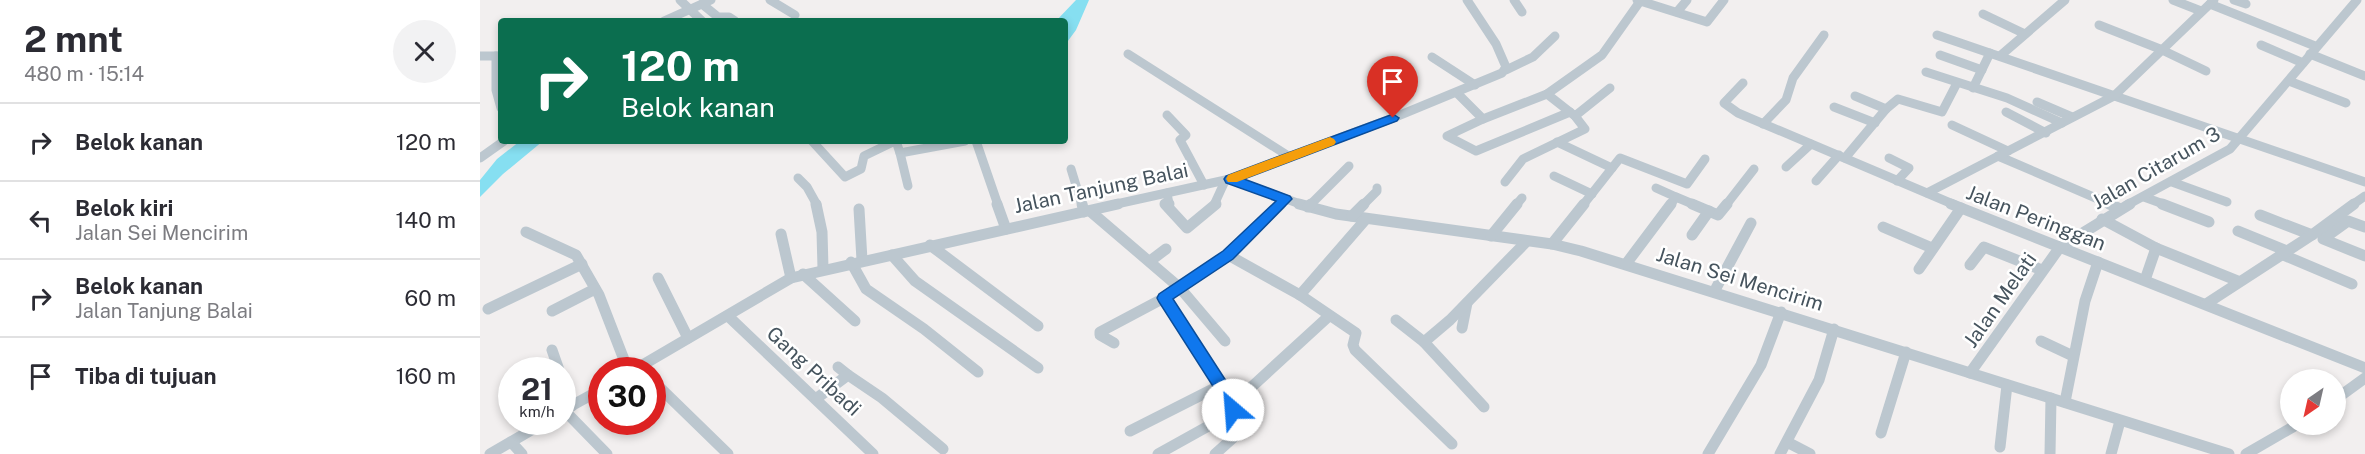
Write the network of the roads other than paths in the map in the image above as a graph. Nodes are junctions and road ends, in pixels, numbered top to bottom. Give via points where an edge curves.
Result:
1 (680, 0) edge
2 (770, 0) edge
3 (1467, 0) edge
4 (1514, 0) edge
5 (1640, 0) edge
6 (1687, 0) edge
7 (1724, 0) edge
8 (2065, 0) edge
9 (2173, 0) edge
10 (2234, 0) edge
11 (2357, 0) edge
12 (706, 2) edge
13 (2212, 2) edge
14 (2246, 4) dead end
15 (690, 9) junction
16 (2201, 11) junction
17 (1522, 12) dead end
18 (1677, 12) junction
19 (1983, 14) dead end
20 (795, 15) dead end
21 (671, 18) edge
22 (699, 18) edge
23 (730, 18) edge
24 (2099, 25) dead end
25 (2025, 34) junction
26 (1824, 35) dead end
27 (1555, 36) dead end
28 (1937, 36) dead end
29 (2261, 45) dead end
30 (2160, 50) junction
31 (2312, 50) junction
32 (1128, 54) dead end
33 (1940, 55) dead end
34 (1995, 55) junction
35 (480, 56) edge
36 (498, 56) edge
37 (1432, 57) dead end
38 (2303, 63) junction
39 (498, 67) edge
40 (1506, 70) junction
41 (1982, 70) junction
42 (2206, 71) dead end
43 (1926, 72) dead end
44 (2365, 76) edge
45 (2289, 81) junction
46 (1743, 83) dead end
47 (1957, 83) junction
48 (1475, 85) junction
49 (1610, 88) dead end
50 (1973, 88) junction
51 (1457, 93) junction
52 (1547, 94) junction
53 (1855, 96) dead end
54 (2114, 96) junction
55 (498, 97) edge
56 (2037, 102) dead end
57 (2346, 103) dead end
58 (1834, 107) dead end
59 (1886, 109) junction
60 (2006, 112) dead end
61 (1572, 114) junction
62 (1167, 115) dead end
63 (2072, 117) junction
64 (1483, 119) junction
65 (1875, 123) junction
66 (2062, 123) junction
67 (1763, 124) junction
68 (1952, 125) dead end
69 (2046, 133) junction
70 (2240, 139) junction
71 (1557, 142) junction
72 (500, 144) edge
73 (815, 144) edge
74 (866, 144) edge
75 (888, 144) edge
76 (896, 144) edge
77 (949, 144) edge
78 (977, 144) edge
79 (1810, 144) junction
80 (870, 152) junction
81 (900, 153) junction
82 (2003, 153) junction
83 (1290, 157) junction
84 (1842, 157) junction
85 (480, 158) edge
86 (1889, 158) dead end
87 (1705, 159) dead end
88 (1349, 166) dead end
89 (1786, 167) dead end
90 (1612, 168) junction
91 (1754, 169) dead end
92 (1071, 170) dead end
93 (1554, 176) dead end
94 (798, 178) dead end
95 (1228, 180) junction
96 (1897, 180) junction
97 (1816, 181) dead end
98 (1504, 182) dead end
99 (2172, 182) junction
100 (2365, 182) edge
101 (1204, 185) junction
102 (908, 186) dead end
103 (1377, 188) dead end
104 (1656, 188) dead end
105 (1167, 192) junction
106 (1927, 193) junction
107 (1592, 194) junction
108 (2144, 196) junction
109 (2365, 196) edge
110 (1676, 197) junction
111 (1522, 198) dead end
112 (1286, 199) junction
113 (2227, 202) dead end
114 (1308, 207) junction
115 (859, 208) dead end
116 (1961, 208) junction
117 (2121, 209) junction
118 (1709, 211) junction
119 (1087, 212) junction
120 (2260, 215) dead end
121 (1352, 216) junction
122 (1366, 219) junction
123 (2102, 219) junction
124 (1751, 222) dead end
125 (2209, 222) dead end
126 (1883, 227) dead end
127 (2365, 227) edge
128 (1006, 229) junction
129 (2238, 231) dead end
130 (526, 232) dead end
131 (782, 234) dead end
132 (1692, 235) dead end
133 (2312, 235) junction
134 (1491, 236) junction
135 (1527, 241) junction
136 (1552, 244) junction
137 (930, 245) junction
138 (2060, 247) junction
139 (1932, 248) junction
140 (2156, 248) junction
141 (1166, 249) dead end
142 (2284, 253) junction
143 (892, 255) junction
144 (1228, 255) junction
145 (2365, 256) edge
146 (857, 261) junction
147 (1150, 261) junction
148 (2098, 262) junction
149 (582, 264) junction
150 (1626, 264) junction
151 (1970, 265) dead end
152 (823, 268) junction
153 (1919, 269) dead end
154 (2042, 270) junction
155 (803, 274) junction
156 (658, 278) dead end
157 (791, 278) junction
158 (2145, 280) junction
159 (2238, 281) junction
160 (2352, 284) dead end
161 (1180, 288) junction
162 (596, 289) junction
163 (1714, 292) junction
164 (1300, 296) junction
165 (1164, 298) junction
166 (1467, 303) junction
167 (2206, 304) junction
168 (488, 309) dead end
169 (552, 311) dead end
170 (1781, 312) junction
171 (728, 316) junction
172 (1329, 316) junction
173 (1396, 320) dead end
174 (855, 321) dead end
175 (1038, 326) dead end
176 (1462, 328) dead end
177 (1834, 329) junction
178 (688, 338) junction
179 (1225, 341) dead end
180 (2041, 341) dead end
181 (1424, 342) junction
182 (1114, 344) dead end
183 (552, 350) dead end
184 (1906, 352) junction
185 (2073, 356) junction
186 (555, 357) edge
187 (630, 357) edge
188 (657, 357) edge
189 (1038, 368) dead end
190 (2365, 368) edge
191 (978, 372) dead end
192 (1970, 373) junction
193 (2363, 383) edge
194 (1221, 385) junction
195 (2007, 385) junction
196 (2346, 393) edge
197 (666, 394) edge
198 (817, 398) junction
199 (2050, 398) junction
200 (2065, 402) junction
201 (1233, 407) junction
202 (1484, 407) dead end
203 (576, 420) edge
204 (2120, 421) junction
205 (1130, 431) dead end
206 (1881, 433) dead end
207 (2280, 434) edge
208 (518, 435) edge
209 (511, 442) junction
210 (1787, 442) junction
211 (1452, 444) dead end
212 (2000, 447) dead end
213 (943, 449) dead end
214 (490, 454) edge
215 (522, 454) edge
216 (607, 454) edge
217 (728, 454) edge
218 (873, 454) edge
219 (1158, 454) edge
220 (1215, 454) edge
221 (1708, 454) edge
222 (1780, 454) edge
223 (1809, 454) edge
224 (2050, 454) edge
225 (2111, 454) edge
226 (2229, 454) edge
227 (2246, 454) edge

1 - 15 street
2 - 20 street
3 - 40 street via 1496,44
4 - 17 street
5 - 18 street
5 - 52 street via 1602,55
6 - 18 street
7 - 18 street via 1707,22
8 - 25 street
9 - 16 street
10 - 14 street
11 - 31 street, Jalan Citarum 3
12 - 15 street
12 - 23 street via 718,17
13 - 16 street
13 - 31 street
15 - 21 street
15 - 22 street
16 - 30 street
19 - 25 street
24 - 30 street
25 - 34 street
26 - 67 street via 1792,78 1786,100
27 - 40 street, Jalan Tanjung Balai via 1537,54
28 - 34 street
29 - 38 street
30 - 42 street
30 - 54 street
31 - 38 street, Jalan Citarum 3
31 - 44 street
32 - 83 street
33 - 41 street
34 - 41 street
34 - 54 street
35 - 36 street
37 - 48 street
38 - 45 street, Jalan Citarum 3
39 - 55 street
40 - 48 street, Jalan Tanjung Balai
41 - 50 street
43 - 47 street
45 - 57 street
45 - 70 street, Jalan Citarum 3
46 - 67 street, Jalan Peringgan via 1724,103
47 - 50 street
47 - 59 street via 1942,112 1898,99
48 - 51 street, Jalan Tanjung Balai
49 - 61 street
50 - 66 street via 2007,98
51 - 64 street
51 - 83 street, Jalan Tanjung Balai
52 - 61 street
52 - 64 street
53 - 59 street
54 - 63 street
54 - 70 street
56 - 63 street
58 - 65 street
59 - 65 street
60 - 69 street
61 - 64 street via 1476,151 1447,136
61 - 71 street via 1585,129
62 - 101 street via 1186,135 1179,140
63 - 66 street
65 - 84 street
66 - 69 street
67 - 79 street, Jalan Peringgan
68 - 82 street
69 - 82 street
70 - 99 street, Jalan Citarum 3 via 2230,149
70 - 100 street
71 - 90 street
71 - 98 street via 1523,159
72 - 85 street
73 - 80 street via 845,177 861,169 863,157
74 - 80 street
75 - 80 street
76 - 81 street
77 - 81 street
78 - 128 street
79 - 84 street, Jalan Peringgan
79 - 89 street
81 - 102 street
82 - 106 street
82 - 117 street
83 - 95 street, Jalan Tanjung Balai
84 - 96 street, Jalan Peringgan
84 - 97 street
86 - 96 street via 1909,168
87 - 90 street via 1687,184 1622,158
88 - 114 street
90 - 107 street
91 - 118 street via 1719,214
92 - 119 street
93 - 107 street
94 - 152 street via 819,208
95 - 101 street, Jalan Tanjung Balai
95 - 105 street via 1216,204 1187,228 1165,204 1169,204
95 - 112 street, Jalan Sei Mencirim
96 - 106 street, Jalan Peringgan
99 - 108 street, Jalan Citarum 3
99 - 113 street
101 - 105 street, Jalan Tanjung Balai
103 - 121 street
104 - 110 street
105 - 119 street, Jalan Tanjung Balai
106 - 116 street, Jalan Peringgan
107 - 136 street
108 - 117 street, Jalan Citarum 3
108 - 125 street
109 - 133 street
110 - 118 street
110 - 150 street
111 - 134 street
112 - 114 street, Jalan Sei Mencirim
112 - 144 street
114 - 121 street, Jalan Sei Mencirim
115 - 146 street
116 - 138 street, Jalan Peringgan
116 - 139 street
117 - 123 street, Jalan Citarum 3
118 - 132 street
119 - 128 street, Jalan Tanjung Balai
119 - 147 street
120 - 133 street
121 - 122 street, Jalan Sei Mencirim
122 - 134 street, Jalan Sei Mencirim
122 - 164 street
123 - 138 street, Jalan Citarum 3
123 - 140 street
124 - 163 street
126 - 139 street
127 - 145 street via 2348,221 2323,238
128 - 137 street, Jalan Tanjung Balai
129 - 142 street
130 - 149 street via 576,255
131 - 157 street
133 - 142 street
134 - 135 street, Jalan Sei Mencirim
135 - 136 street, Jalan Sei Mencirim
135 - 166 street
136 - 150 street, Jalan Sei Mencirim
137 - 143 street, Jalan Tanjung Balai
137 - 175 street
138 - 148 street, Jalan Peringgan
138 - 154 street, Jalan Melati
139 - 153 street
140 - 158 street
140 - 159 street
141 - 147 street
142 - 159 street
142 - 160 street
143 - 146 street, Jalan Tanjung Balai
143 - 189 street via 922,286
144 - 161 street
144 - 164 street
146 - 152 street, Jalan Tanjung Balai
146 - 191 street via 866,289
147 - 161 street
148 - 158 street, Jalan Peringgan
148 - 185 street
149 - 162 street
149 - 168 street
150 - 163 street, Jalan Sei Mencirim
151 - 154 street via 1984,247
152 - 155 street, Jalan Tanjung Balai
154 - 192 street, Jalan Melati
155 - 157 street, Jalan Tanjung Balai
155 - 174 street
156 - 178 street
157 - 171 street, Jalan Tanjung Balai
158 - 167 street, Jalan Peringgan
159 - 167 street
161 - 165 street
161 - 179 street
162 - 169 street
162 - 187 street
163 - 170 street, Jalan Sei Mencirim
164 - 172 street
165 - 182 street via 1100,332
165 - 194 street
166 - 176 street
166 - 181 street
167 - 190 street, Jalan Peringgan
170 - 177 street, Jalan Sei Mencirim
170 - 221 street via 1761,365
171 - 178 street, Jalan Tanjung Balai
171 - 198 street, Gang Pribadi
172 - 201 street
172 - 211 street via 1356,333 1355,350
173 - 181 street
177 - 184 street, Jalan Sei Mencirim
177 - 210 street via 1827,363 1814,396
178 - 188 street, Jalan Tanjung Balai
180 - 185 street
181 - 202 street
183 - 186 street
184 - 192 street, Jalan Sei Mencirim
184 - 206 street
185 - 200 street
192 - 195 street, Jalan Sei Mencirim
193 - 196 street
194 - 201 street
194 - 205 street
195 - 199 street, Jalan Sei Mencirim
195 - 212 street
197 - 217 street
198 - 213 street via 843,371
198 - 218 street, Gang Pribadi
199 - 200 street, Jalan Sei Mencirim
199 - 224 street
200 - 204 street, Jalan Sei Mencirim
201 - 219 street via 1226,418
201 - 220 street via 1243,429
203 - 216 street
204 - 225 street
204 - 226 street, Jalan Sei Mencirim
207 - 227 street
208 - 209 street
209 - 214 street
209 - 215 street
210 - 222 street
210 - 223 street

